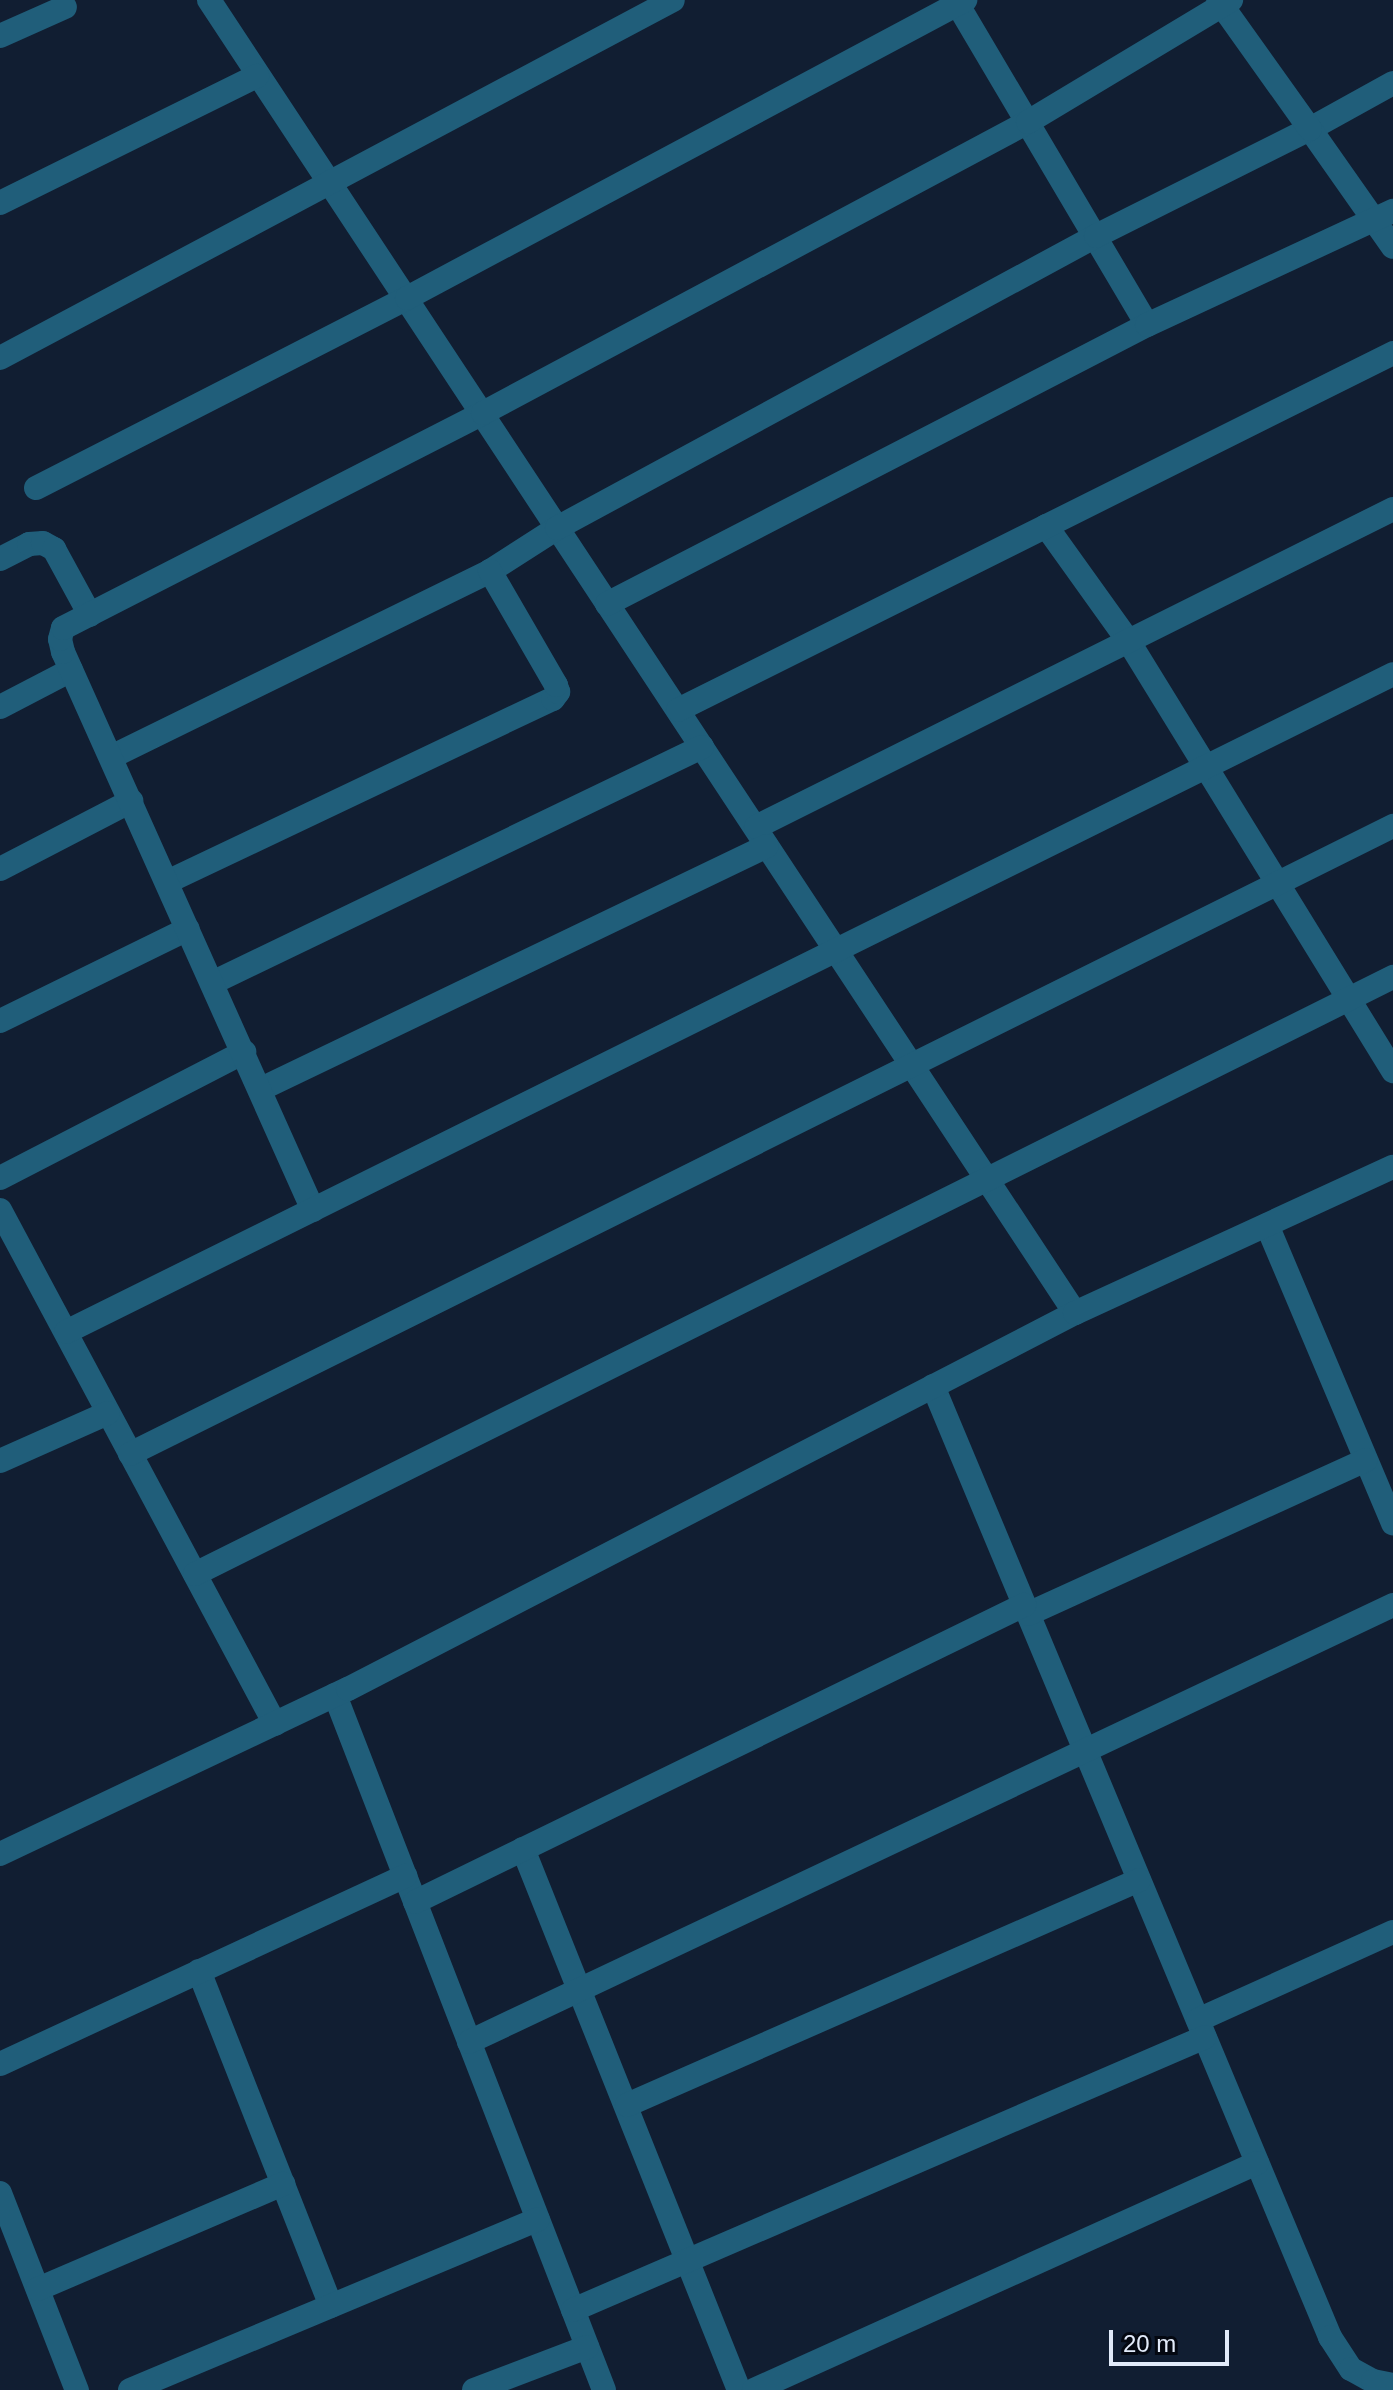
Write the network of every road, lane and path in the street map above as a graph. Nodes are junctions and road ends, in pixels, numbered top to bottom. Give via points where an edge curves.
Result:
1 (673, 0) edge
2 (959, 1) edge
3 (214, 2) edge
4 (1224, 2) edge
5 (65, 7) dead end
6 (0, 36) edge
7 (257, 76) junction
8 (1393, 83) edge
9 (1028, 122) junction
10 (1310, 129) junction
11 (331, 183) junction
12 (0, 203) edge
13 (1384, 216) edge
14 (1096, 236) junction
15 (1393, 247) edge
16 (407, 298) junction
17 (1147, 325) junction
18 (1393, 353) edge
19 (0, 358) edge
20 (483, 413) junction
21 (36, 488) dead end
22 (1393, 509) edge
23 (1046, 526) junction
24 (557, 528) junction
25 (0, 559) edge
26 (490, 571) junction
27 (607, 604) junction
28 (90, 615) junction
29 (1129, 642) junction
30 (71, 670) junction
31 (1393, 674) edge
32 (0, 707) edge
33 (678, 710) junction
34 (702, 747) junction
35 (111, 757) junction
36 (1204, 767) junction
37 (131, 801) junction
38 (1393, 826) edge
39 (761, 837) junction
40 (0, 869) edge
41 (167, 882) junction
42 (1279, 884) junction
43 (188, 929) junction
44 (836, 950) junction
45 (1393, 977) edge
46 (212, 983) junction
47 (1349, 998) junction
48 (0, 1021) edge
49 (244, 1052) junction
50 (912, 1066) junction
51 (1393, 1071) edge
52 (261, 1089) junction
53 (1393, 1167) edge
54 (987, 1177) junction
55 (0, 1178) edge
56 (0, 1210) edge
57 (313, 1210) junction
58 (1267, 1225) junction
59 (1075, 1313) junction
60 (66, 1332) junction
61 (933, 1386) junction
62 (108, 1413) junction
63 (130, 1454) junction
64 (1366, 1460) junction
65 (0, 1461) edge
66 (1393, 1524) edge
67 (195, 1574) junction
68 (1393, 1605) edge
69 (1026, 1610) junction
70 (335, 1695) junction
71 (275, 1724) junction
72 (1085, 1751) junction
73 (523, 1849) junction
74 (0, 1854) edge
75 (405, 1876) junction
76 (1139, 1880) junction
77 (415, 1902) junction
78 (1393, 1932) edge
79 (199, 1971) junction
80 (582, 1989) junction
81 (1201, 2028) junction
82 (469, 2042) junction
83 (0, 2064) edge
84 (627, 2105) junction
85 (1257, 2163) junction
86 (283, 2184) junction
87 (0, 2193) edge
88 (538, 2219) junction
89 (687, 2261) junction
90 (38, 2289) junction
91 (331, 2306) junction
92 (573, 2310) junction
93 (587, 2347) junction
94 (1393, 2385) edge
95 (77, 2390) edge
96 (130, 2390) edge
97 (474, 2390) edge
98 (604, 2390) edge
99 (739, 2390) edge
100 (754, 2390) edge

1 - 11 street
2 - 9 street
2 - 16 street
3 - 7 street
4 - 9 street
4 - 10 street
5 - 6 street
7 - 11 street
7 - 12 street
8 - 10 street
9 - 14 street
9 - 20 street
10 - 13 street
10 - 14 street
11 - 16 street
11 - 19 street
13 - 15 street
13 - 17 street
14 - 17 street
14 - 24 street
16 - 20 street
16 - 21 street
17 - 27 street
18 - 23 street
20 - 24 street
20 - 28 street
22 - 29 street
23 - 29 street
23 - 33 street
24 - 26 street
24 - 27 street
25 - 28 street via 29,544 54,549
26 - 35 street
26 - 41 street via 556,685 553,699
27 - 33 street
28 - 30 street via 63,628 60,639
29 - 36 street
29 - 39 street
30 - 32 street
30 - 35 street
31 - 36 street
33 - 34 street
34 - 39 street
34 - 46 street
35 - 37 street
36 - 42 street
36 - 44 street
37 - 40 street
37 - 41 street
38 - 42 street
39 - 44 street
39 - 52 street
41 - 43 street
42 - 47 street
42 - 50 street
43 - 46 street
43 - 48 street
44 - 50 street
44 - 57 street
45 - 47 street
46 - 49 street
47 - 51 street
47 - 54 street
49 - 52 street
49 - 55 street
50 - 54 street
50 - 63 street
52 - 57 street
53 - 58 street
54 - 59 street
54 - 67 street
56 - 60 street
57 - 60 street
58 - 59 street
58 - 64 street
59 - 61 street
60 - 62 street
61 - 69 street
61 - 70 street
62 - 63 street
62 - 65 street
63 - 67 street
64 - 66 street
64 - 69 street
67 - 71 street
68 - 72 street
69 - 72 street
69 - 73 street
70 - 71 street
70 - 75 street
71 - 74 street
72 - 76 street
72 - 80 street
73 - 77 street
73 - 80 street
75 - 77 street
75 - 79 street
76 - 81 street
76 - 84 street
77 - 82 street
78 - 81 street
79 - 83 street
79 - 86 street
80 - 82 street
80 - 84 street
81 - 85 street
81 - 89 street
82 - 88 street
84 - 89 street
85 - 94 street via 1330,2337 1351,2369
85 - 100 street
86 - 90 street
86 - 91 street
87 - 90 street
88 - 91 street
88 - 92 street
89 - 92 street
89 - 99 street
90 - 95 street
91 - 96 street
92 - 93 street
93 - 97 street
93 - 98 street

